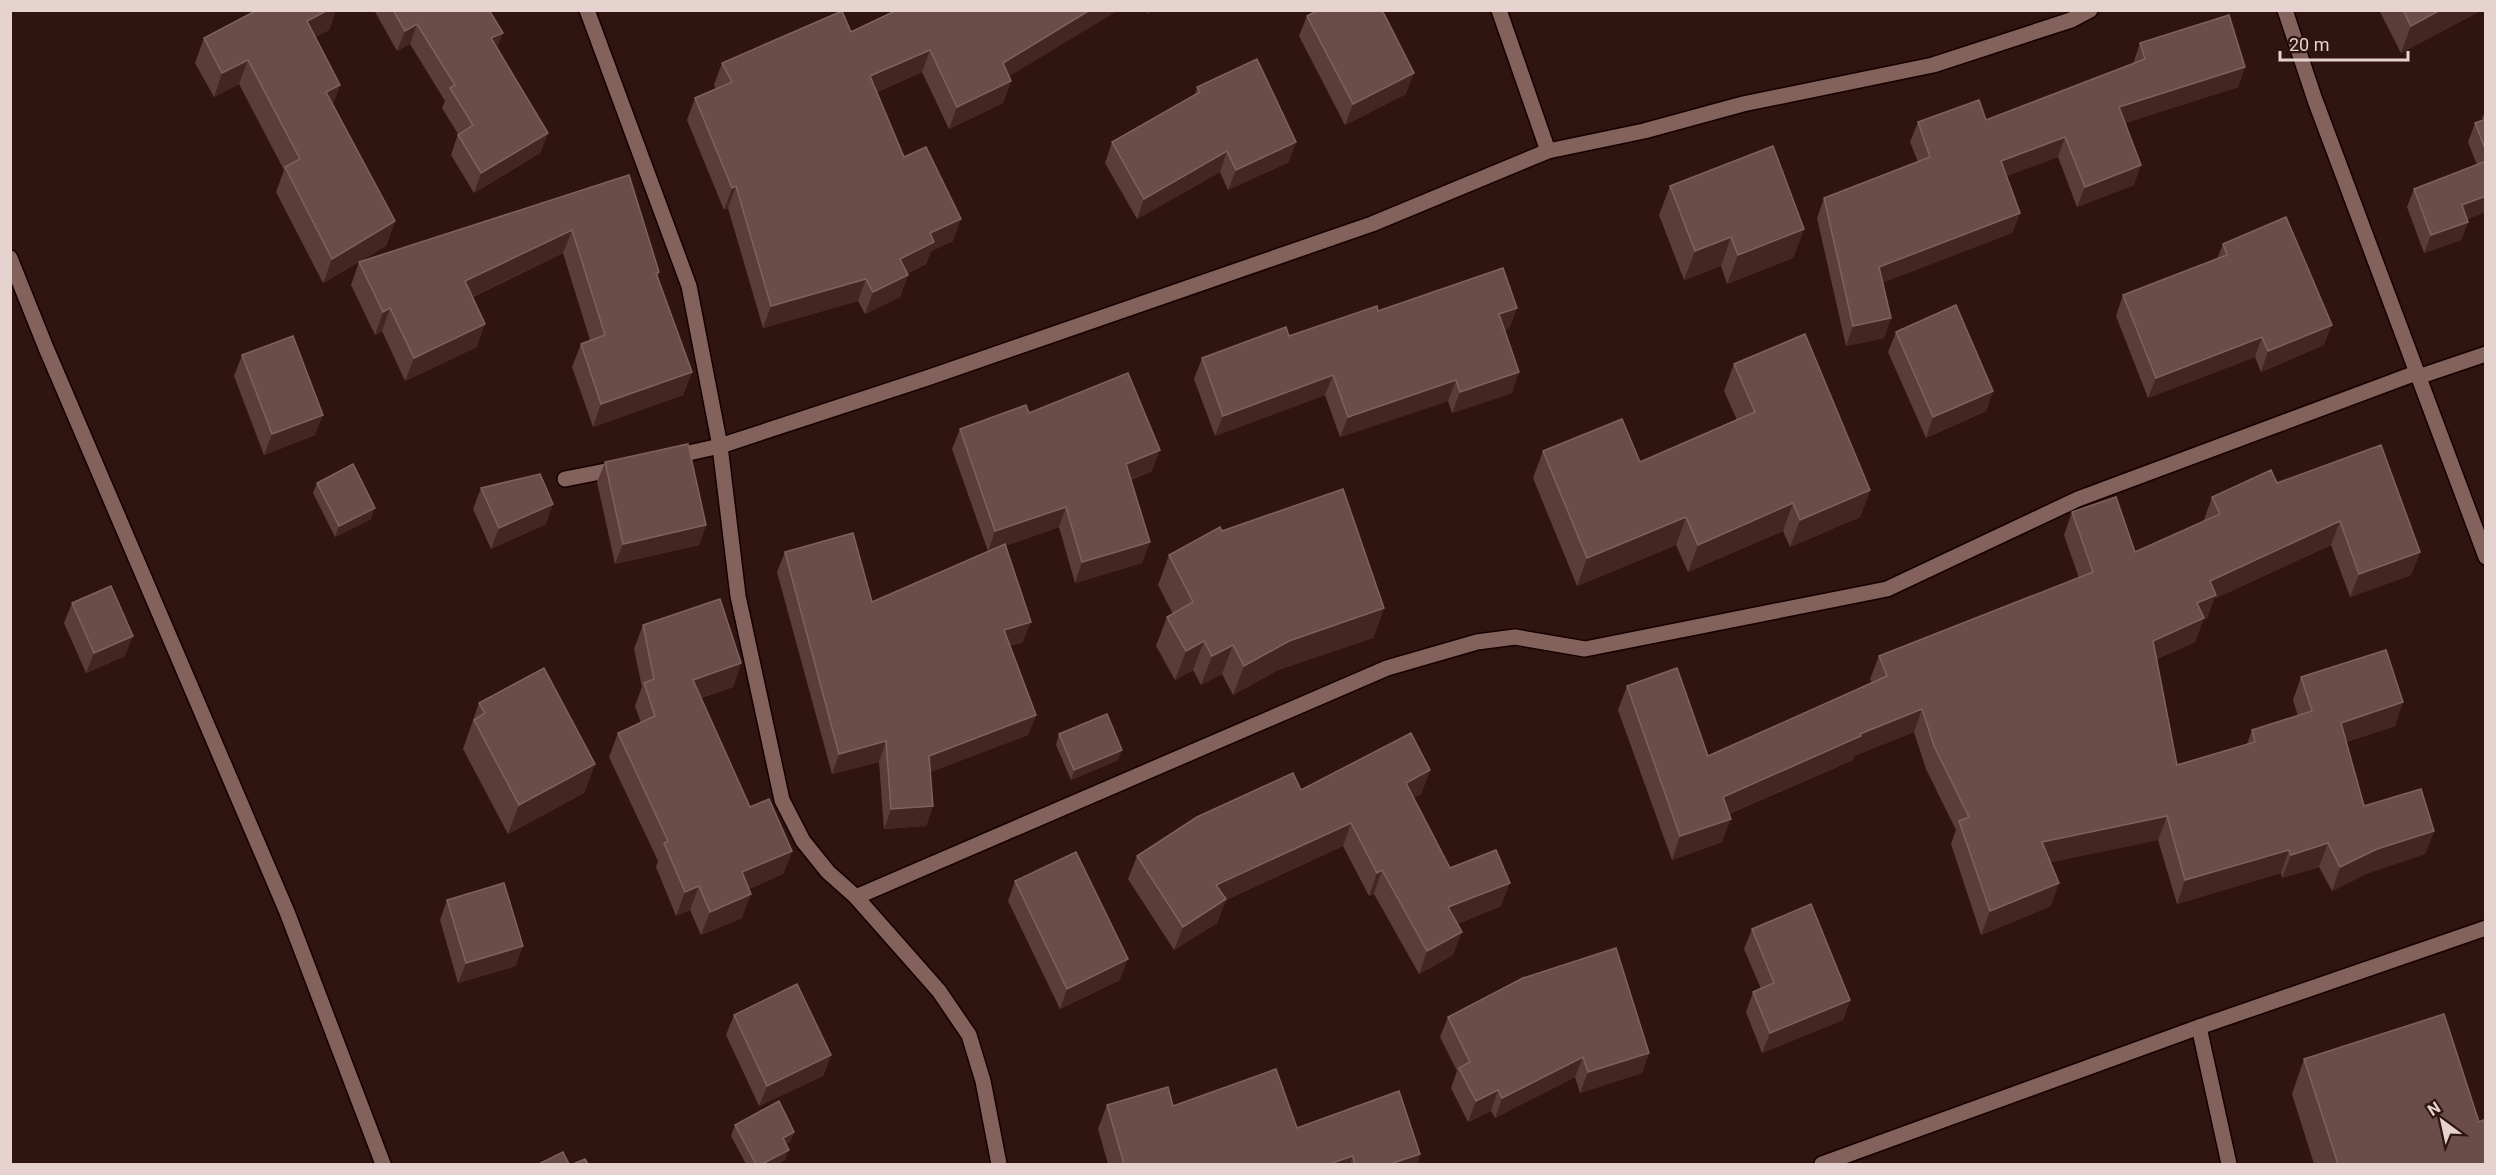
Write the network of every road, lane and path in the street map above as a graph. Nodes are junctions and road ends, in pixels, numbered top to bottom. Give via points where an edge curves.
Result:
1 (588, 10) edge
2 (1499, 10) edge
3 (2090, 10) edge
4 (2285, 10) edge
5 (1548, 151) junction
6 (10, 258) edge
7 (2486, 354) edge
8 (2417, 375) junction
9 (720, 446) junction
10 (565, 479) dead end
11 (2486, 556) edge
12 (856, 897) junction
13 (2486, 928) edge
14 (2199, 1027) junction
15 (383, 1164) edge
16 (999, 1164) edge
17 (1822, 1164) edge
18 (2229, 1164) edge

1 - 9 street via 689,286
2 - 5 street
3 - 5 street via 2071,20 1933,65 1743,104
4 - 8 street
5 - 9 street via 1372,224
6 - 15 street via 287,912
7 - 8 street
8 - 11 street
8 - 12 street via 2078,500 1887,589 1586,649 1515,638 1477,642 1387,668
9 - 10 street
9 - 12 street via 738,596 782,800 803,841 828,872
12 - 16 street via 939,991 969,1035 983,1081
13 - 14 street
14 - 17 street
14 - 18 street

